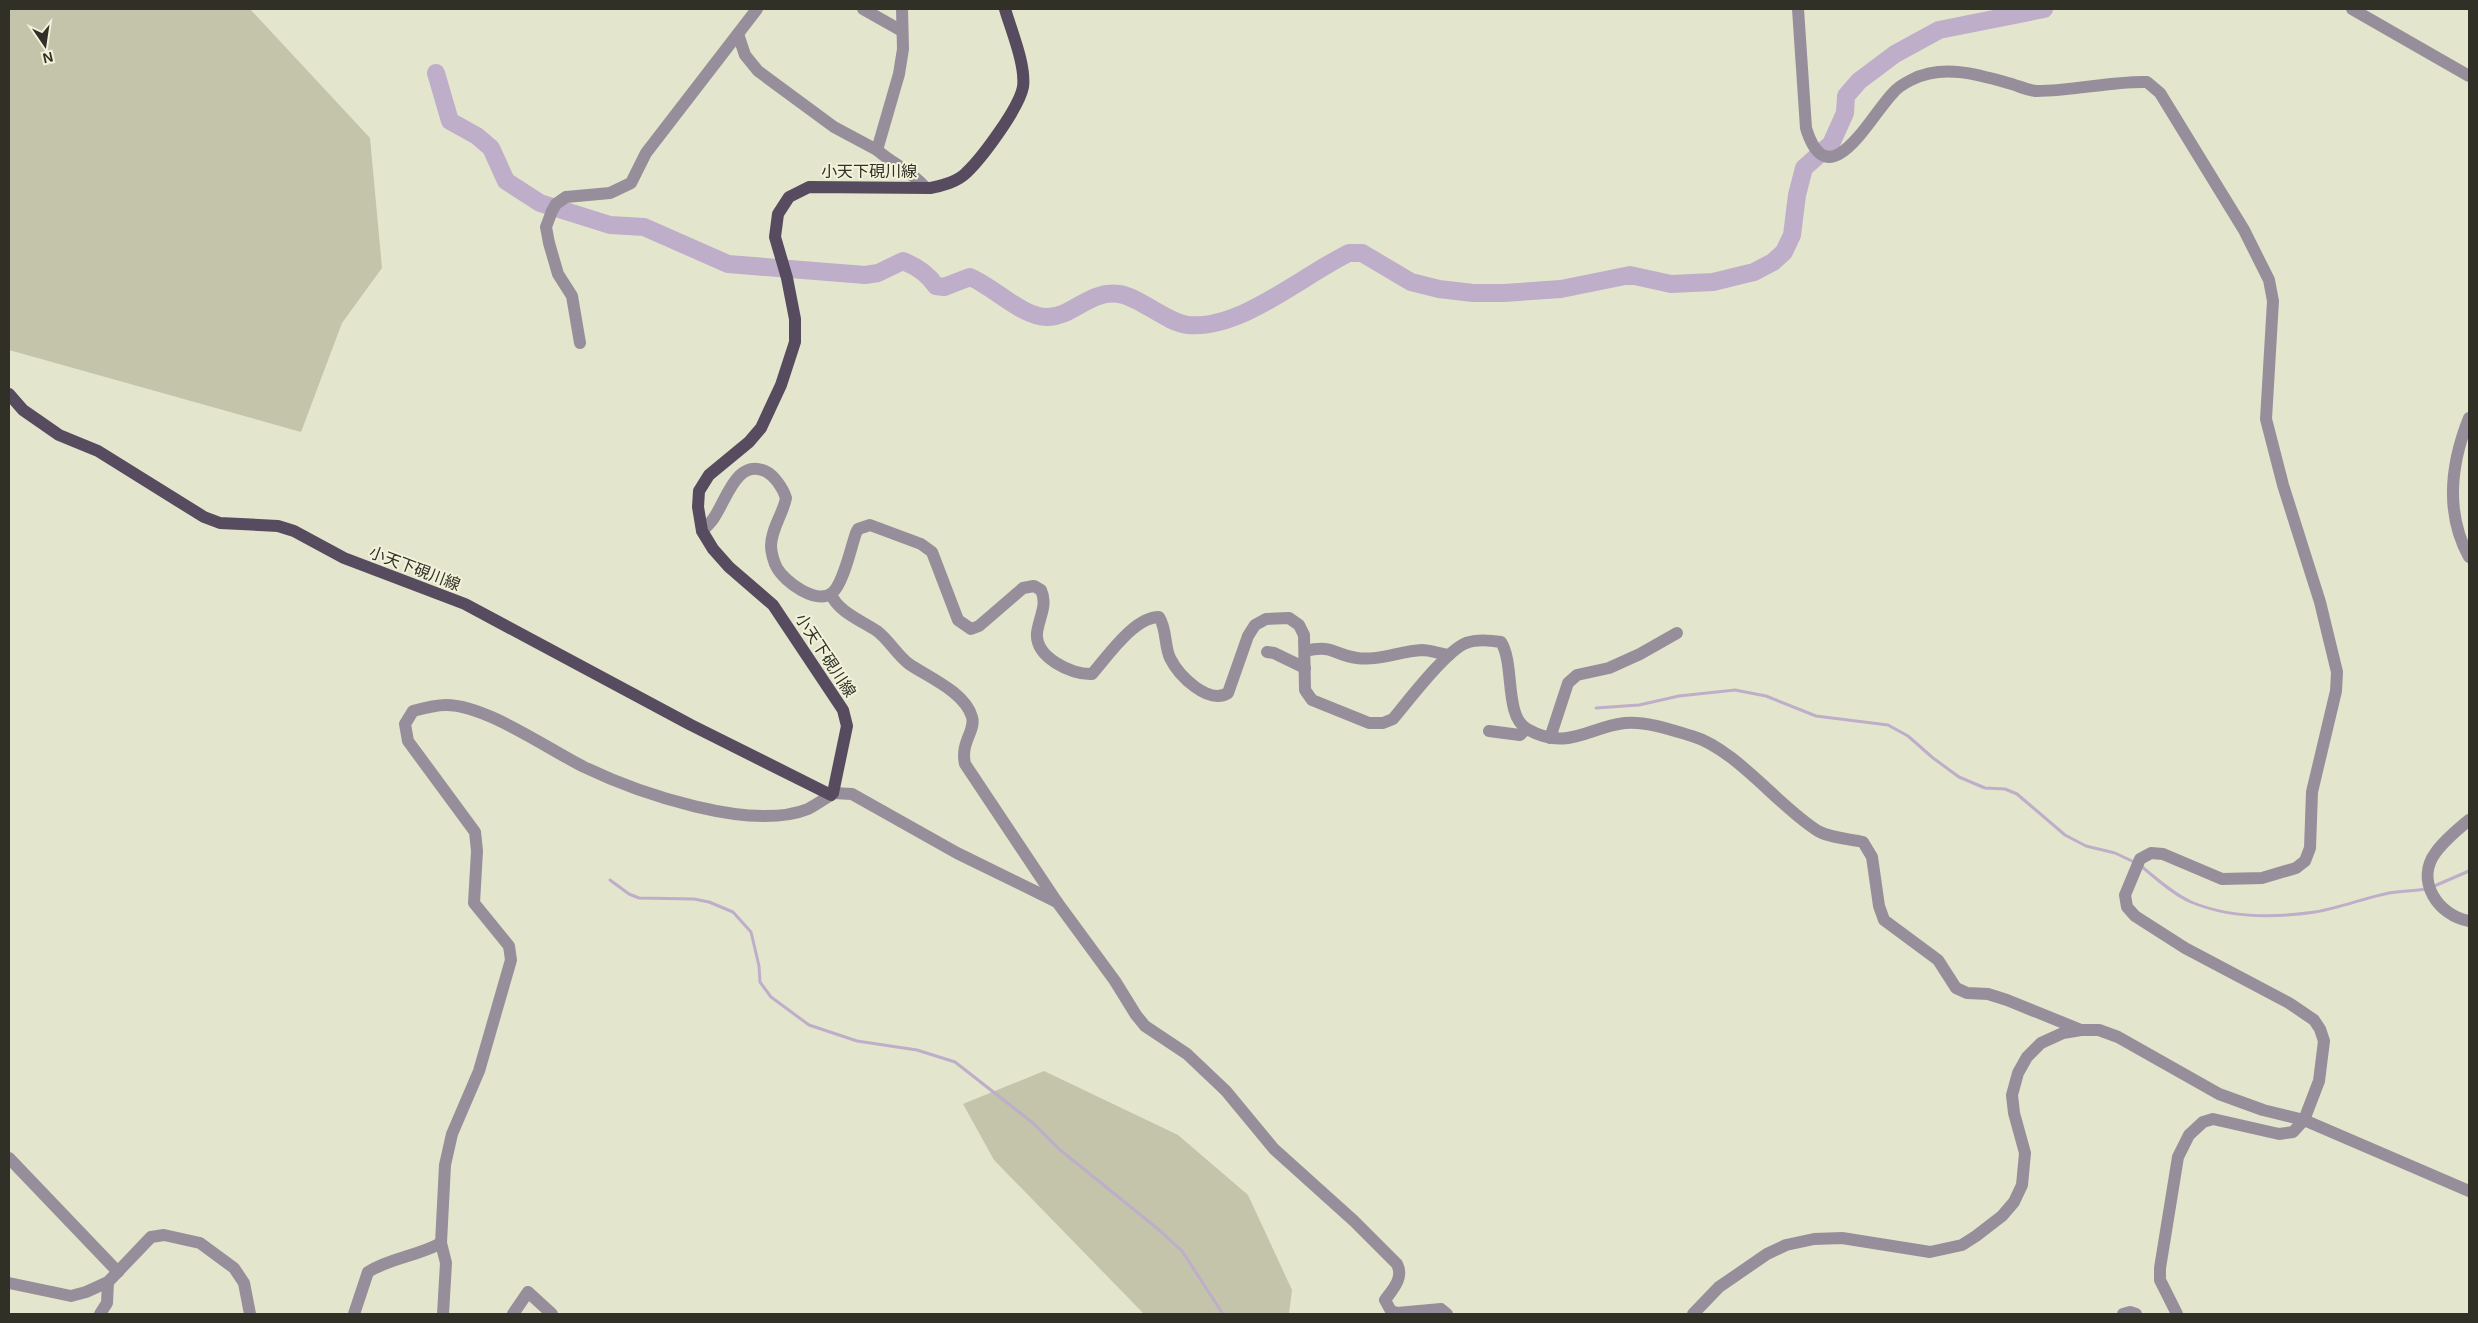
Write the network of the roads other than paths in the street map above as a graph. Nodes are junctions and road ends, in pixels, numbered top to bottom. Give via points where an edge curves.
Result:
1 (757, 9) edge
2 (863, 9) edge
3 (902, 9) edge
4 (1005, 9) edge
5 (1798, 9) edge
6 (2352, 9) edge
7 (902, 31) junction
8 (738, 34) junction
9 (2469, 76) edge
10 (877, 150) junction
11 (926, 188) junction
12 (580, 343) dead end
13 (9, 394) edge
14 (2469, 418) edge
15 (702, 531) junction
16 (2469, 557) edge
17 (831, 594) junction
18 (1677, 633) dead end
19 (1304, 651) junction
20 (1267, 652) dead end
21 (1448, 655) junction
22 (1305, 668) junction
23 (1526, 729) junction
24 (1489, 731) dead end
25 (1550, 738) junction
26 (832, 794) junction
27 (2469, 820) edge
28 (1057, 902) junction
29 (2469, 921) edge
30 (2081, 1030) junction
31 (2304, 1120) junction
32 (9, 1158) edge
33 (2469, 1192) edge
34 (440, 1243) junction
35 (118, 1272) junction
36 (108, 1282) junction
37 (9, 1283) edge
38 (100, 1314) edge
39 (250, 1314) edge
40 (354, 1314) edge
41 (443, 1314) edge
42 (513, 1314) edge
43 (552, 1314) edge
44 (1447, 1314) edge
45 (1693, 1314) edge
46 (2123, 1314) edge
47 (2136, 1314) edge
48 (2177, 1314) edge

1 - 8 street
2 - 7 street
3 - 7 street
4 - 11 main road, 小天下硯川線 via 1020,60 1023,86 1015,111 966,174 948,184
5 - 31 street via 1806,128 1810,141 1822,154 1835,158 1844,153 1893,91 1920,77 1960,71 2036,91 2148,82 2160,93 2265,268 2273,301 2266,419 2275,459 2320,602 2337,672 2336,691 2312,792 2310,848 2304,861 2296,868 2262,878 2222,879 2163,854 2151,853 2140,858 2125,895 2127,907 2135,916 2314,1020 2324,1041 2323,1057 2319,1081
6 - 9 street
7 - 10 street via 899,74
8 - 10 street via 745,55 758,71 834,127
8 - 12 street via 646,153 631,183 610,194 574,195 554,208 546,227 549,243 558,274 572,296
10 - 11 street via 886,159 914,174
11 - 15 main road, 小天下硯川線 via 808,187 789,197 778,214 775,237 795,319 795,342 781,385 761,428 709,475 699,491
13 - 26 main road, 小天下硯川線 via 23,410 59,434 98,451 204,517 220,523 278,526 294,531 353,561 465,604 691,725
14 - 16 street via 2454,471 2453,502
15 - 17 street via 738,476 747,470 769,472 786,498 771,546 777,568 787,580 805,592 815,596
15 - 26 main road, 小天下硯川線 via 729,568 774,605 843,710 847,726
17 - 19 street via 838,586 856,533 870,525 920,544 932,552 958,620 971,629 979,626 1024,588 1034,586 1041,590 1045,601 1037,634 1040,645 1052,660 1075,673 1092,674 1134,628 1151,617 1159,617 1164,624 1170,657 1182,674 1208,696 1221,697 1228,693 1248,636 1255,624 1266,618 1289,618 1299,625 1304,635
17 - 28 street via 834,602 879,633 908,664 942,682 968,708 973,718 963,754 965,764
18 - 25 street via 1609,668 1577,675 1568,683
19 - 21 street via 1332,649 1356,658 1386,657 1423,650
19 - 22 street
20 - 22 street
21 - 22 street via 1392,719 1383,723 1369,723 1312,700 1305,690
21 - 23 street via 1465,643 1485,639 1501,642 1506,650 1518,721
23 - 24 street via 1520,735
23 - 25 street
25 - 30 street via 1576,738 1627,723 1654,726 1709,743 1820,832 1862,842 1872,857 1884,920 1938,960 1956,988 2008,1000
26 - 28 street via 852,794 957,853
26 - 34 street via 808,809 775,815 700,808 647,792 584,767 542,743 474,712 448,705 413,711 405,724 408,741 474,832 477,851 474,903 509,946 512,960 479,1071 452,1134 445,1165
27 - 29 street via 2435,853 2427,872 2436,902 2449,915
28 - 44 street via 1145,1026 1194,1060 1226,1091 1274,1149 1397,1264 1400,1277 1385,1300 1388,1308 1397,1312 1441,1309
30 - 31 street via 2098,1030 2118,1037 2226,1097
30 - 45 street via 2063,1033 2041,1043 2027,1057 2018,1073 2012,1095 2025,1153 2022,1185 2002,1216 1976,1236 1962,1245 1930,1252 1842,1238 1786,1245 1719,1287
31 - 33 street
31 - 48 street via 2293,1132 2279,1134 2214,1119 2200,1124 2190,1135 2178,1157 2160,1268 2160,1280
32 - 35 street
34 - 40 street via 368,1272
34 - 41 street via 446,1263
35 - 36 street
35 - 39 street via 151,1237 164,1235 200,1243 234,1268 244,1283
36 - 37 street via 71,1296
36 - 38 street via 107,1303
42 - 43 street via 528,1292
46 - 47 street

